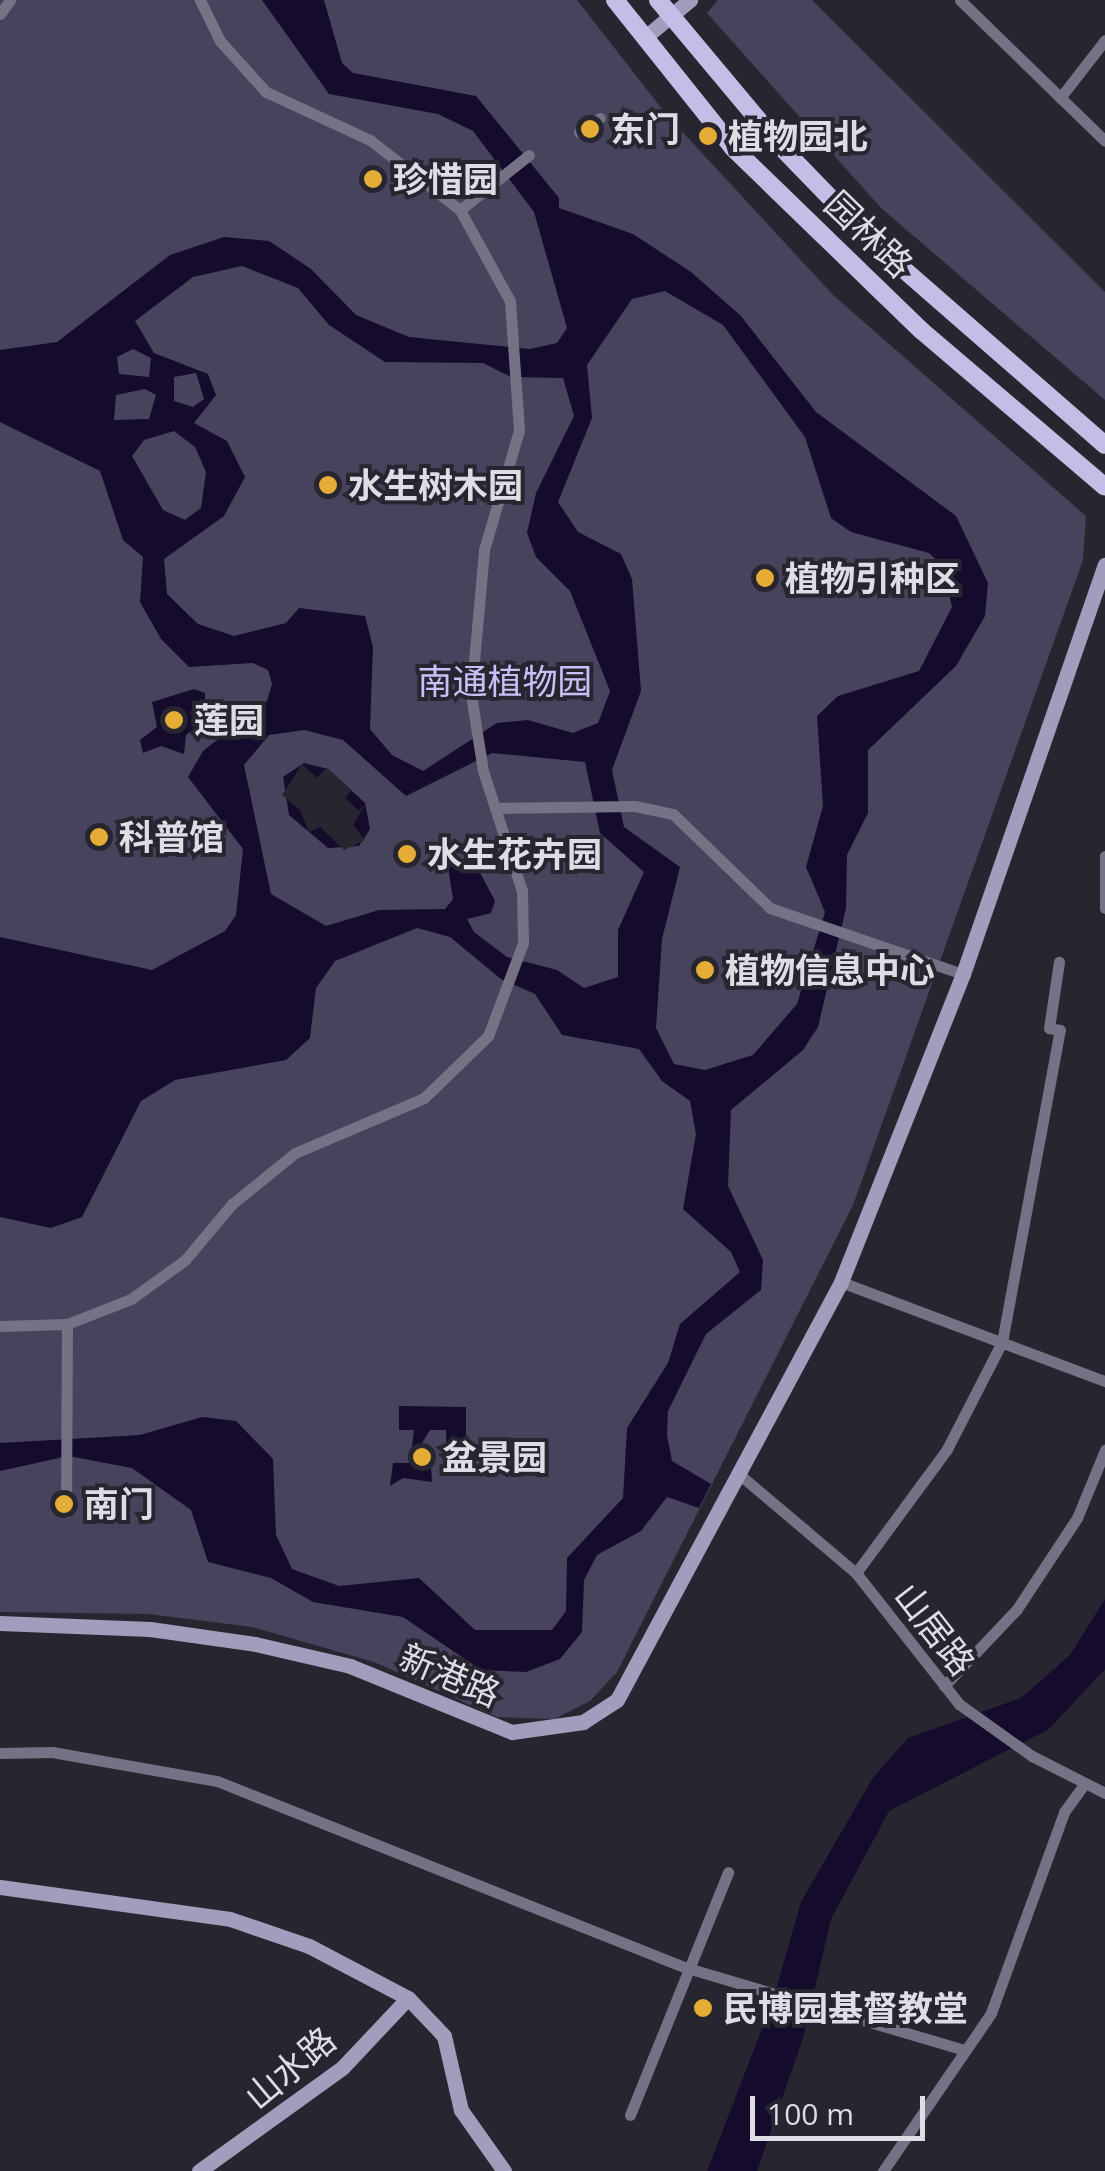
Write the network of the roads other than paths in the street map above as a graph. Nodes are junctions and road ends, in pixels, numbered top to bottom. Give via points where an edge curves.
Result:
1 (10, 0) edge
2 (200, 0) edge
3 (615, 0) edge
4 (658, 0) edge
5 (690, 0) edge
6 (960, 0) edge
7 (0, 14) edge
8 (670, 16) junction
9 (644, 38) junction
10 (1105, 40) edge
11 (1060, 98) junction
12 (600, 118) dead end
13 (579, 132) dead end
14 (1105, 141) edge
15 (527, 157) dead end
16 (460, 210) junction
17 (1105, 445) edge
18 (1105, 488) edge
19 (1105, 565) edge
20 (498, 808) junction
21 (1105, 856) edge
22 (1105, 908) edge
23 (1058, 962) dead end
24 (963, 974) junction
25 (840, 1282) junction
26 (66, 1324) junction
27 (0, 1326) edge
28 (1002, 1342) junction
29 (1105, 1381) edge
30 (1105, 1450) edge
31 (740, 1474) junction
32 (66, 1512) dead end
33 (856, 1572) junction
34 (0, 1623) edge
35 (944, 1686) junction
36 (0, 1753) edge
37 (1084, 1784) junction
38 (1105, 1794) edge
39 (728, 1872) dead end
40 (0, 1887) edge
41 (684, 1967) junction
42 (408, 1998) junction
43 (961, 2049) junction
44 (630, 2115) dead end
45 (199, 2171) edge
46 (504, 2171) edge
47 (883, 2171) edge

1 - 7 street
2 - 16 street via 220,41 266,92 370,140
3 - 9 main road, 园林路
4 - 8 main road, 园林路
5 - 8 street
6 - 11 street
8 - 9 street
8 - 17 main road, 园林路 via 878,247
9 - 18 main road, 园林路 via 734,148 922,331
10 - 11 street
11 - 14 street
12 - 13 street
15 - 16 street
16 - 20 street via 495,266 516,333 522,393 514,465 484,550 475,606 474,729
19 - 24 street, 新港路
20 - 24 street via 634,806 692,826 745,891
20 - 26 street via 522,891 520,952 488,1036 437,1089 294,1153 232,1204 176,1268 131,1299
21 - 22 street
23 - 28 street via 1049,1028 1060,1030
24 - 25 street, 新港路
25 - 28 street
25 - 31 street, 新港路
26 - 27 street
26 - 32 street
28 - 29 street
28 - 33 street via 947,1449
30 - 35 street via 1077,1518 1016,1609
31 - 33 street, 山居路
31 - 34 street, 新港路 via 617,1700 554,1730 501,1729 350,1666 210,1635
33 - 35 street, 山居路
35 - 37 street, 山居路 via 1032,1756
36 - 41 street via 52,1752 217,1781
37 - 38 street, 山居路
37 - 43 street via 1064,1812 991,2012
39 - 41 street
40 - 42 street via 230,1919 309,1946
41 - 43 street
41 - 44 street
42 - 45 street, 山水路 via 302,2101
42 - 46 street via 444,2036 461,2110
43 - 47 street

